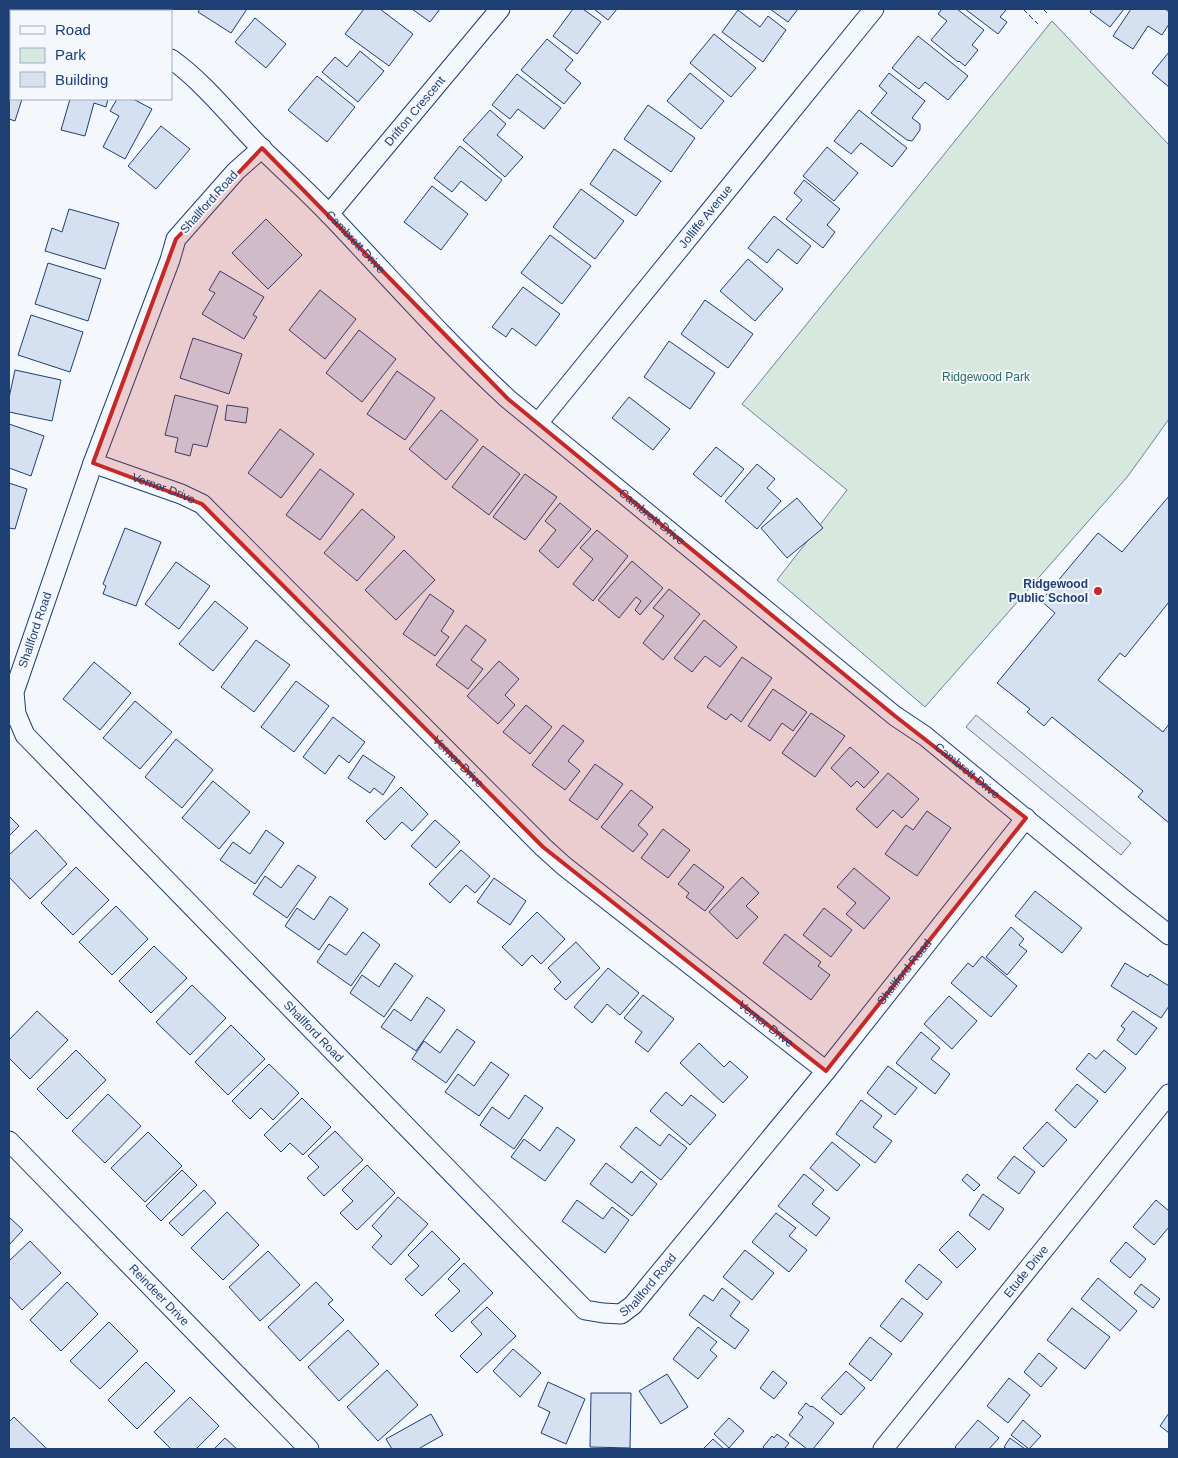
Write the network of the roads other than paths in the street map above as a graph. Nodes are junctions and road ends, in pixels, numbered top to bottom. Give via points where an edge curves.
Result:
1 (500, 9) edge
2 (874, 9) edge
3 (172, 59) edge
4 (262, 148) junction
5 (329, 214) junction
6 (538, 423) junction
7 (94, 463) junction
8 (1026, 818) junction
9 (1169, 935) edge
10 (826, 1071) junction
11 (1169, 1094) edge
12 (9, 1141) edge
13 (308, 1449) edge
14 (883, 1449) edge

1 - 5 street, Drifton Crescent
2 - 6 street, Jolliffe Avenue
3 - 4 street, Cambrett Drive
4 - 5 street, Cambrett Drive
4 - 7 street, Shallford Road via 236,171 176,239
5 - 6 street, Cambrett Drive via 478,371
6 - 8 street, Cambrett Drive via 887,710 925,736
7 - 10 street, Vernor Drive via 202,504 543,847
7 - 10 street, Shallford Road via 14,692 16,714 25,735 584,1310 621,1314 633,1305
8 - 9 street, Cambrett Drive
8 - 10 street, Shallford Road
11 - 14 street, Etude Drive
12 - 13 street, Reindeer Drive

